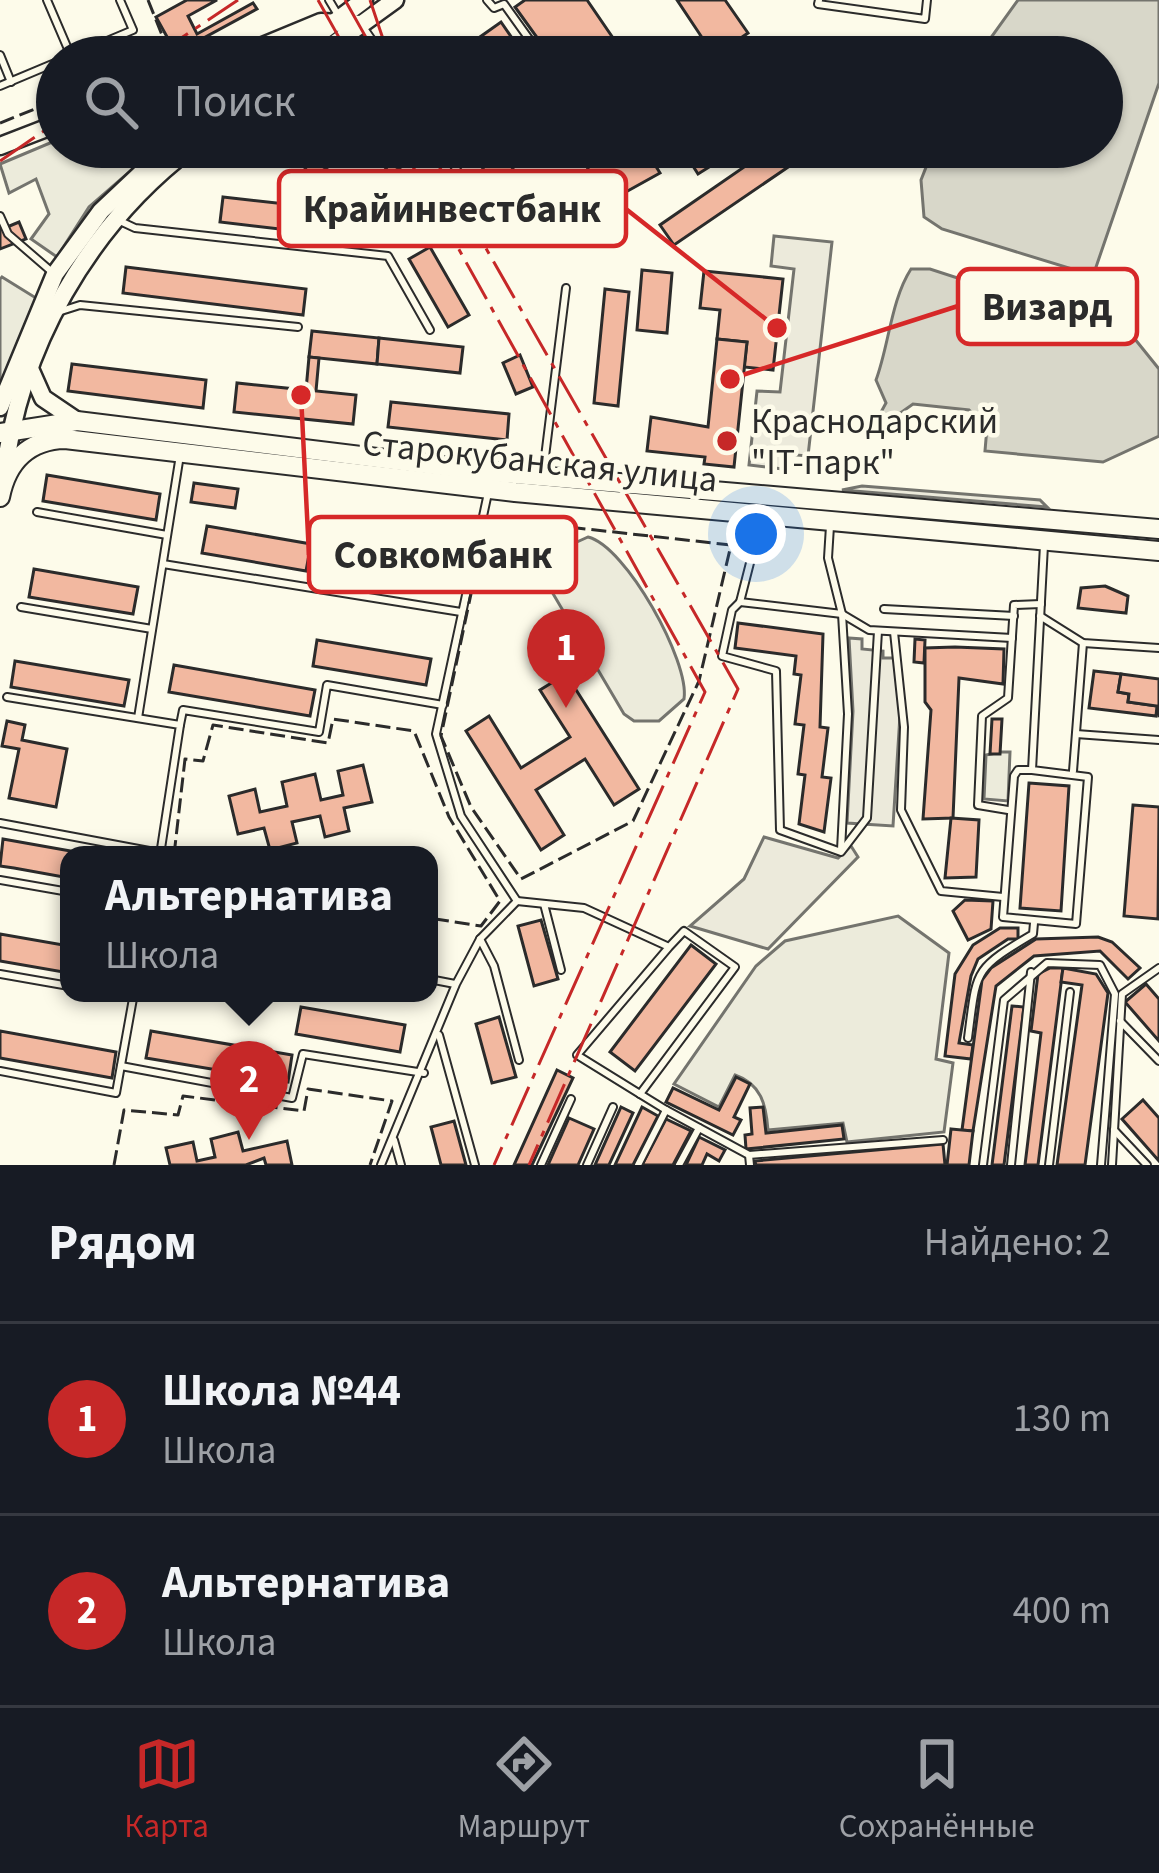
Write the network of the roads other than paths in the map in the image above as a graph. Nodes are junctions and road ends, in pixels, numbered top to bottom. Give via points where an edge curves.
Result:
1 (47, 0) edge
2 (120, 0) edge
3 (329, 0) edge
4 (364, 0) edge
5 (395, 0) edge
6 (487, 0) edge
7 (819, 0) edge
8 (927, 0) edge
9 (507, 2) edge
10 (362, 24) junction
11 (338, 34) edge
12 (62, 36) edge
13 (119, 36) edge
14 (370, 36) edge
15 (529, 36) edge
16 (0, 56) edge
17 (36, 71) edge
18 (11, 82) junction
19 (0, 86) edge
20 (36, 132) edge
21 (0, 146) edge
22 (150, 168) edge
23 (166, 168) edge
24 (456, 168) edge
25 (108, 215) junction
26 (0, 216) edge
27 (495, 229) dead end
28 (55, 274) junction
29 (566, 288) dead end
30 (55, 313) junction
31 (298, 327) dead end
32 (430, 330) dead end
33 (20, 363) junction
34 (0, 407) edge
35 (76, 422) junction
36 (4, 432) edge
37 (180, 455) junction
38 (542, 476) junction
39 (490, 480) junction
40 (2, 488) edge
41 (37, 512) dead end
42 (762, 516) junction
43 (830, 523) junction
44 (1159, 529) edge
45 (167, 535) junction
46 (1045, 542) junction
47 (1159, 551) edge
48 (163, 564) junction
49 (740, 602) junction
50 (1041, 604) junction
51 (20, 607) dead end
52 (884, 608) dead end
53 (463, 612) junction
54 (842, 614) junction
55 (1013, 616) junction
56 (1040, 616) junction
57 (152, 629) junction
58 (878, 631) junction
59 (894, 632) junction
60 (1012, 638) junction
61 (1083, 643) junction
62 (1159, 648) edge
63 (7, 697) dead end
64 (443, 705) junction
65 (998, 708) junction
66 (138, 718) junction
67 (998, 719) dead end
68 (180, 725) junction
69 (1076, 734) junction
70 (1159, 740) edge
71 (1032, 770) junction
72 (1073, 772) junction
73 (1008, 810) junction
74 (0, 823) edge
75 (119, 846) edge
76 (161, 846) edge
77 (841, 852) junction
78 (0, 880) edge
79 (60, 890) edge
80 (1003, 897) junction
81 (518, 901) junction
82 (544, 904) junction
83 (1034, 923) junction
84 (479, 939) junction
85 (669, 946) junction
86 (1159, 968) edge
87 (561, 970) dead end
88 (1031, 972) junction
89 (0, 974) edge
90 (438, 981) edge
91 (60, 984) edge
92 (456, 984) junction
93 (1070, 992) dead end
94 (133, 1002) edge
95 (1120, 1021) junction
96 (438, 1033) junction
97 (968, 1038) dead end
98 (519, 1060) dead end
99 (1159, 1061) edge
100 (121, 1066) junction
101 (0, 1071) edge
102 (424, 1073) junction
103 (640, 1094) junction
104 (571, 1099) dead end
105 (613, 1107) dead end
106 (666, 1111) junction
107 (699, 1127) junction
108 (1114, 1130) junction
109 (393, 1138) junction
110 (943, 1139) dead end
111 (749, 1155) junction
112 (381, 1165) edge
113 (401, 1165) edge
114 (475, 1165) edge
115 (541, 1165) edge
116 (587, 1165) edge
117 (638, 1165) edge
118 (679, 1165) edge
119 (750, 1165) edge
120 (983, 1165) edge
121 (1011, 1165) edge
122 (1048, 1165) edge
123 (1101, 1165) edge
124 (1112, 1165) edge
125 (1147, 1165) edge

1 - 12 lane
2 - 13 lane via 133,30
3 - 11 lane
4 - 11 main road
5 - 10 main road
6 - 9 lane via 494,8
7 - 8 lane via 925,20
9 - 15 lane
10 - 11 main road
10 - 14 lane
16 - 18 lane
17 - 18 lane
18 - 19 lane
20 - 21 main road
22 - 25 main road
23 - 25 main road
24 - 27 lane
25 - 28 main road
25 - 30 main road
25 - 32 lane via 135,228 388,256
26 - 28 lane via 8,235
28 - 33 main road
29 - 38 lane
30 - 31 lane via 80,305
30 - 33 main road
33 - 34 main road
33 - 35 main road via 43,398
33 - 36 main road
35 - 36 main road, Старокубанская улица
35 - 39 main road, Старокубанская улица
36 - 40 main road
37 - 39 main road, Старокубанская улица
37 - 40 main road, Старокубанская улица via 55,439 24,451
37 - 45 lane
38 - 39 main road, Старокубанская улица
38 - 44 main road, Старокубанская улица
39 - 42 main road, Старокубанская улица
39 - 53 lane
41 - 45 lane
42 - 43 main road, Старокубанская улица
42 - 49 lane
43 - 46 main road, Старокубанская улица
43 - 54 lane via 828,558
45 - 48 lane
46 - 47 main road, Старокубанская улица
46 - 50 lane
48 - 53 lane
48 - 57 lane
49 - 54 lane
49 - 77 lane via 722,656 776,671 780,830
50 - 55 lane via 1017,603
50 - 56 lane
51 - 57 lane
52 - 55 lane
53 - 64 lane
54 - 58 lane
54 - 77 lane via 848,714
55 - 60 lane
56 - 61 lane
56 - 71 lane
57 - 66 lane
58 - 59 lane
58 - 77 lane via 866,825
59 - 60 lane
59 - 80 lane via 904,819 941,891
60 - 65 lane via 1009,693
61 - 62 lane
61 - 69 lane
63 - 66 lane
64 - 68 lane via 327,685 319,732 183,710
64 - 81 lane via 436,734 460,816
65 - 67 lane
65 - 73 lane via 983,713 978,801
66 - 68 lane
68 - 76 lane
69 - 70 lane
69 - 72 lane
71 - 72 lane
71 - 73 lane via 1015,772
72 - 83 lane via 1089,782 1081,917 1072,925
73 - 80 lane
74 - 75 lane
78 - 79 lane
80 - 83 lane via 1006,920
81 - 82 lane
81 - 84 lane
82 - 85 lane via 584,908
82 - 87 lane
83 - 97 lane via 1033,934 985,962 976,977
84 - 92 lane
84 - 98 lane
85 - 103 lane via 578,1054
85 - 103 lane via 684,931 735,967
86 - 95 lane via 1122,994
88 - 120 lane via 1004,1000
88 - 121 lane
88 - 123 lane via 1047,963 1100,965 1115,994
89 - 91 lane
90 - 92 lane
92 - 96 lane
93 - 122 lane
94 - 100 lane
95 - 99 lane
95 - 108 lane
96 - 102 lane
96 - 114 lane
100 - 101 lane via 116,1093
100 - 102 lane via 292,1098 302,1054
102 - 109 lane
103 - 106 lane
104 - 115 lane
105 - 116 lane
106 - 107 lane
106 - 117 lane
107 - 111 lane
107 - 118 lane
108 - 124 lane
108 - 125 lane
109 - 112 lane
109 - 113 lane
110 - 111 lane
111 - 119 lane

